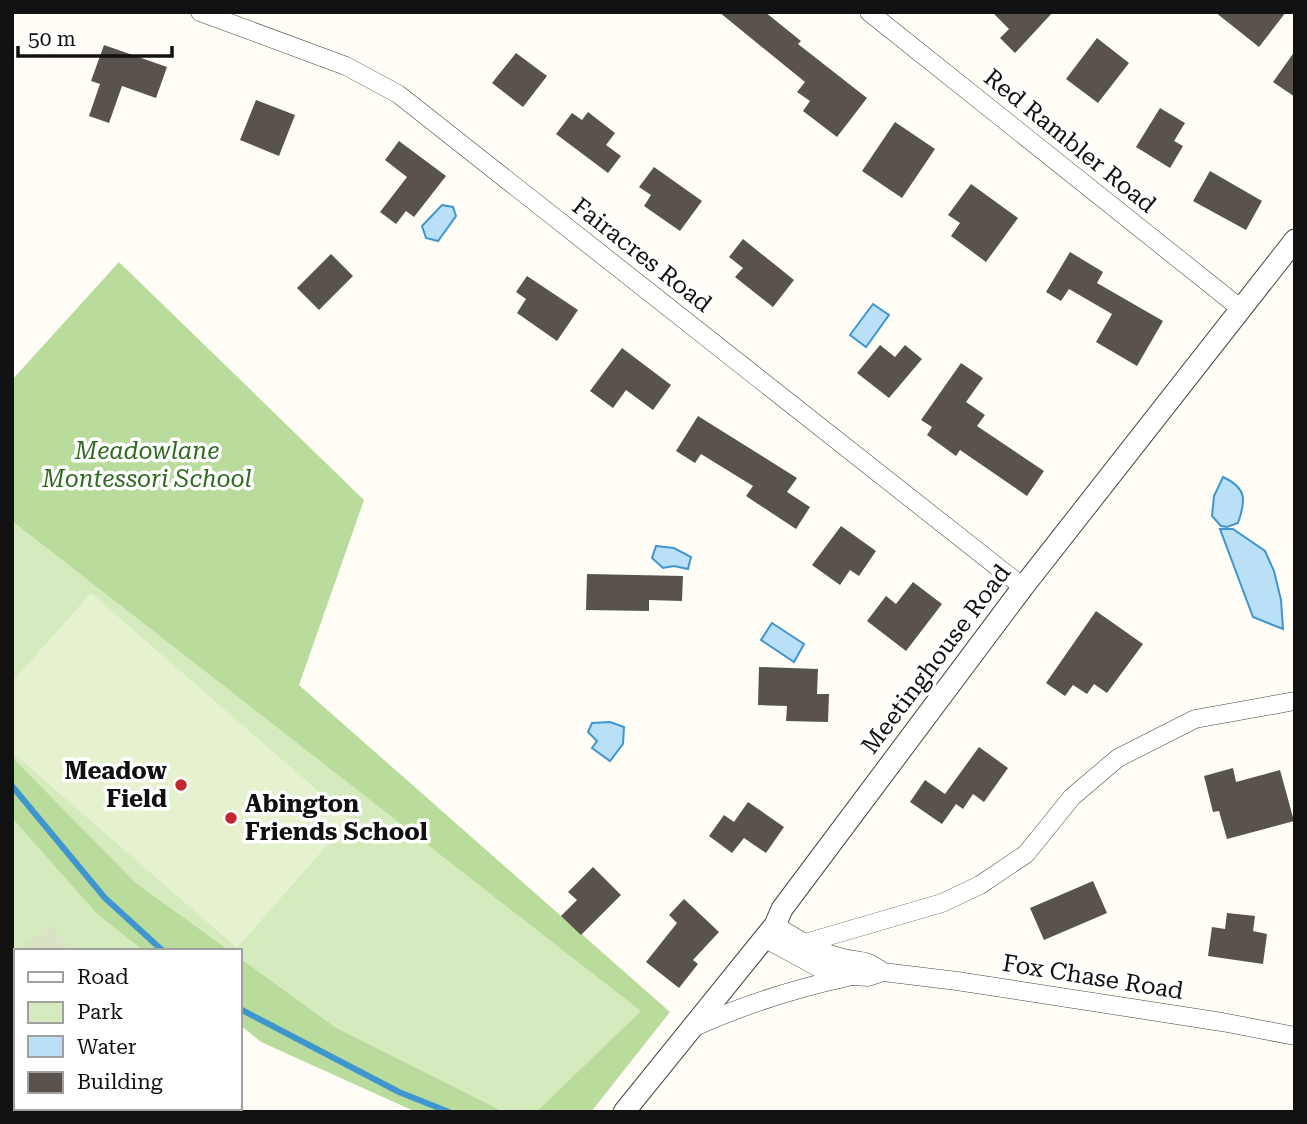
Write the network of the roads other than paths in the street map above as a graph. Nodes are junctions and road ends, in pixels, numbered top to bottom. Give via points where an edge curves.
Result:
1 (200, 12) edge
2 (869, 12) edge
3 (1295, 240) edge
4 (1240, 308) junction
5 (1023, 587) junction
6 (1295, 701) edge
7 (769, 931) junction
8 (805, 943) junction
9 (883, 972) junction
10 (852, 976) junction
11 (688, 1029) junction
12 (1295, 1036) edge
13 (624, 1112) edge

1 - 5 street, Fairacres Road via 346,66 398,94
2 - 4 street, Red Rambler Road
3 - 4 street, Meetinghouse Road
4 - 5 street, Meetinghouse Road
5 - 7 street, Meetinghouse Road
6 - 8 street via 1195,719 1118,758 1072,797 1026,854 980,885 942,903
7 - 8 street, Fox Chase Road
7 - 10 street, Fox Chase Road via 821,968
7 - 11 street, Meetinghouse Road
8 - 9 street, Fox Chase Road via 837,957 869,961
9 - 10 street, Fox Chase Road
9 - 12 street, Fox Chase Road via 1051,994
10 - 11 street, Fox Chase Road via 741,1006
11 - 13 street, Meetinghouse Road

